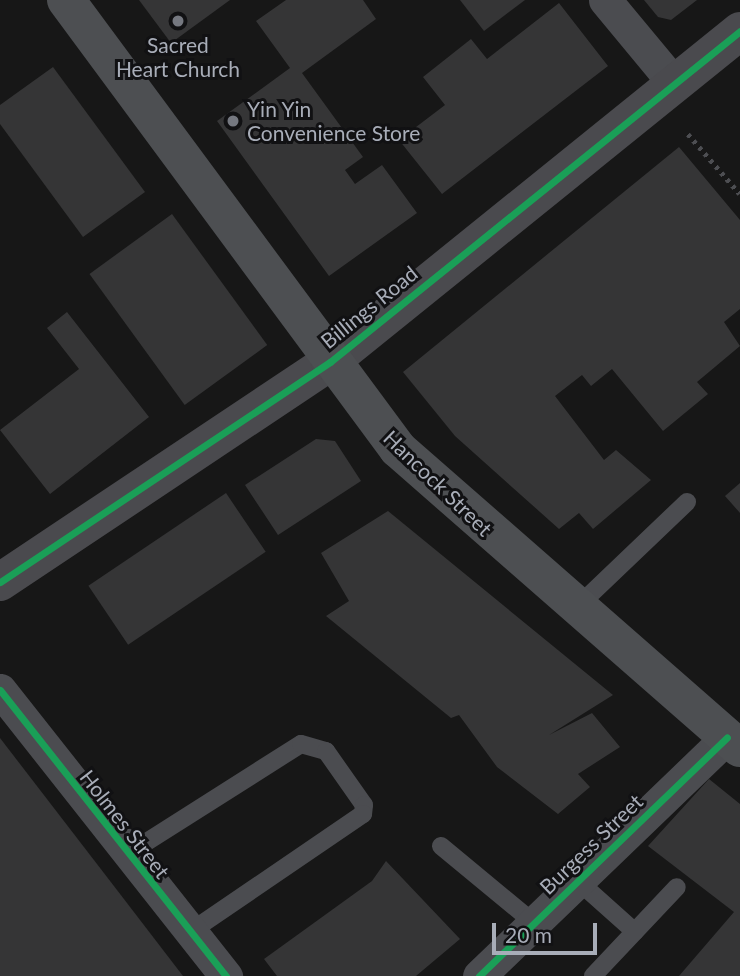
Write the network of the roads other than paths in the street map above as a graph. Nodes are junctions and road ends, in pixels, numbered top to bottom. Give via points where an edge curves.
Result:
1 (66, 0) edge
2 (605, 0) edge
3 (740, 31) edge
4 (674, 83) junction
5 (330, 362) junction
6 (687, 502) dead end
7 (0, 582) edge
8 (575, 609) junction
9 (0, 690) edge
10 (733, 742) edge
11 (441, 846) dead end
12 (126, 855) junction
13 (578, 881) junction
14 (677, 887) dead end
15 (534, 923) junction
16 (190, 932) junction
17 (635, 932) junction
18 (226, 976) edge
19 (479, 976) edge
20 (593, 976) edge

1 - 5 main road, Hancock Street
2 - 4 street
3 - 4 street, Billings Road
4 - 5 street, Billings Road
5 - 7 street, Billings Road
5 - 8 main road, Hancock Street via 398,449
6 - 8 lane
8 - 10 main road, Hancock Street
9 - 12 street, Holmes Street
10 - 13 street, Burgess Street
11 - 15 lane
12 - 16 street, Holmes Street
12 - 16 lane via 301,744 326,751 364,805 363,814
13 - 15 street, Burgess Street
13 - 17 lane
14 - 17 lane
15 - 19 street, Burgess Street
16 - 18 street, Holmes Street
17 - 20 lane

